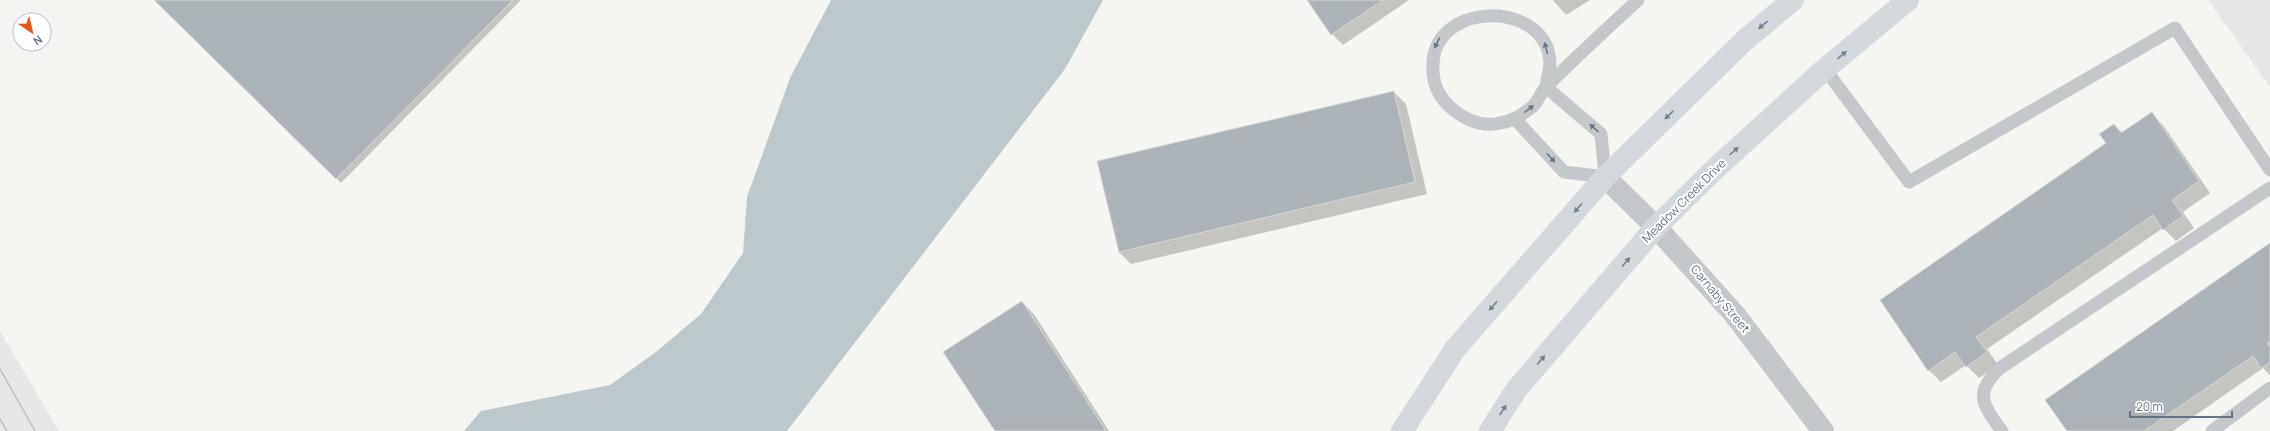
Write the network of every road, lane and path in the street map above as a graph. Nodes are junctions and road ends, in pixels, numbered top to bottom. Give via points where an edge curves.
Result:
1 (1638, 0) edge
2 (1793, 0) edge
3 (1908, 0) edge
4 (1825, 68) junction
5 (1546, 87) junction
6 (1515, 119) junction
7 (2270, 170) edge
8 (1605, 177) junction
9 (2270, 188) edge
10 (1656, 227) junction
11 (2270, 388) edge
12 (1402, 431) edge
13 (1490, 431) edge
14 (1823, 431) edge
15 (2002, 431) edge
16 (2212, 431) edge

1 - 5 lane
2 -> 8 street via 1745,40
4 -> 3 street, Meadow Creek Drive
4 - 7 lane via 1909,182 2174,28
10 -> 4 street, Meadow Creek Drive via 1715,168
6 -> 5 lane via 1533,106
5 -> 6 lane via 1550,63 1544,39 1530,20 1509,9 1484,6 1462,14 1443,30 1433,51 1432,75 1441,98 1458,115 1480,123 1498,124
8 -> 5 lane via 1601,134
6 -> 8 lane via 1564,172
8 - 10 street, Carnaby Street
8 -> 12 street via 1455,349
9 - 15 lane via 1987,379 1982,393 1984,407
13 -> 10 street, Meadow Creek Drive via 1516,390
10 - 14 street, Carnaby Street via 1735,315
11 - 16 lane

